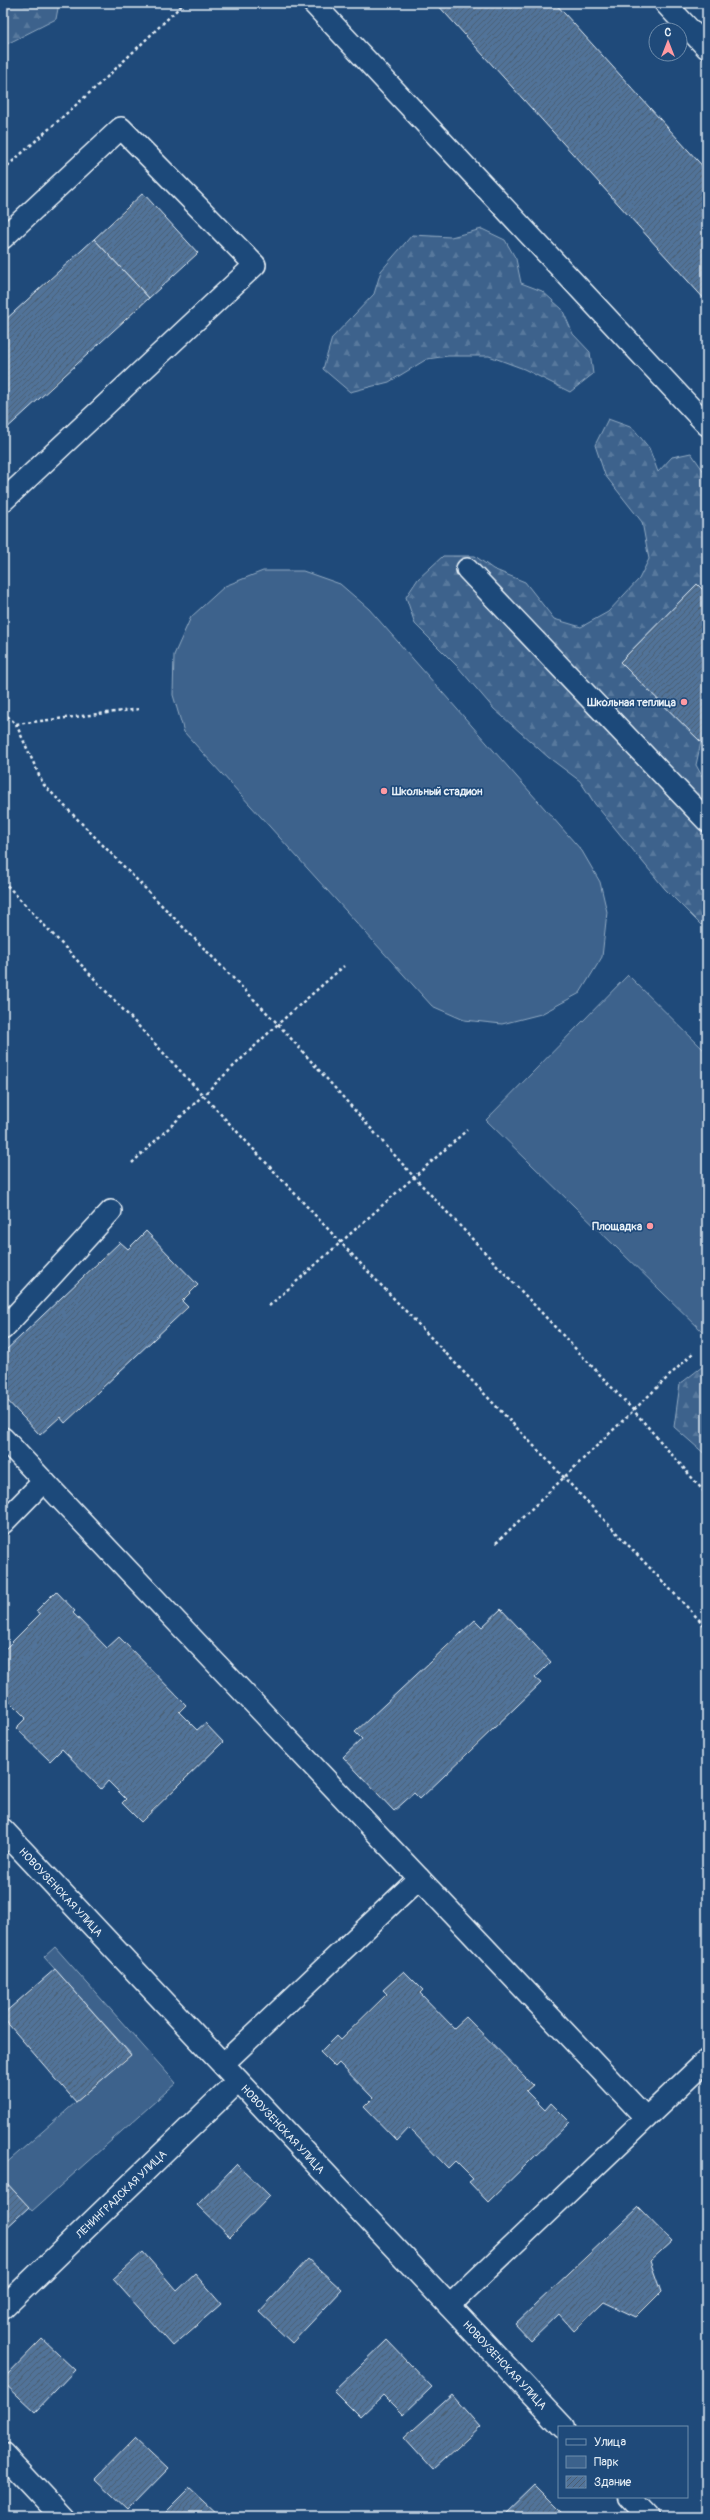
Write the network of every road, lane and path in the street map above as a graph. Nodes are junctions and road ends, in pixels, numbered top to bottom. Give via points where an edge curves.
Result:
1 (184, 3) edge
2 (313, 3) edge
3 (665, 3) edge
4 (707, 48) edge
5 (3, 170) edge
6 (3, 238) edge
7 (707, 425) edge
8 (3, 501) edge
9 (467, 569) dead end
10 (140, 709) dead end
11 (3, 712) edge
12 (16, 724) junction
13 (707, 821) edge
14 (3, 881) edge
15 (344, 966) dead end
16 (278, 1024) junction
17 (203, 1096) junction
18 (467, 1130) dead end
19 (132, 1163) dead end
20 (414, 1177) junction
21 (111, 1211) dead end
22 (341, 1243) junction
23 (269, 1306) dead end
24 (3, 1329) edge
25 (694, 1352) dead end
26 (634, 1411) junction
27 (3, 1438) edge
28 (564, 1477) junction
29 (44, 1481) junction
30 (707, 1496) edge
31 (3, 1523) edge
32 (496, 1543) dead end
33 (707, 1628) edge
34 (3, 1830) edge
35 (419, 1878) junction
36 (707, 2060) edge
37 (223, 2064) junction
38 (238, 2081) junction
39 (646, 2118) junction
40 (449, 2306) junction
41 (3, 2308) edge
42 (562, 2426) edge
43 (3, 2454) edge
44 (630, 2498) edge
45 (62, 2517) edge
46 (648, 2517) edge

1 - 5 path via 105,79
2 - 7 lane
3 - 4 lane
6 - 8 lane via 121,128 255,265
9 - 13 lane
10 - 12 path
11 - 12 path
12 - 16 path via 43,784
14 - 17 path
15 - 16 path
16 - 17 path
16 - 20 path
17 - 19 path
17 - 22 path
18 - 20 path
20 - 22 path
20 - 26 path
21 - 24 lane
22 - 23 path
22 - 28 path
25 - 26 path
26 - 28 path
26 - 30 path
27 - 29 lane
28 - 32 path
28 - 33 path
29 - 31 lane
29 - 35 lane
34 - 37 street, НОВОУЗЕНСКАЯ УЛИЦА
35 - 37 lane
35 - 39 lane
36 - 39 lane
37 - 38 street, НОВОУЗЕНСКАЯ УЛИЦА
38 - 40 street, НОВОУЗЕНСКАЯ УЛИЦА
38 - 41 street, ЛЕНИНГРАДСКАЯ УЛИЦА
39 - 40 lane
40 - 42 street, НОВОУЗЕНСКАЯ УЛИЦА
43 - 45 street
44 - 46 street

